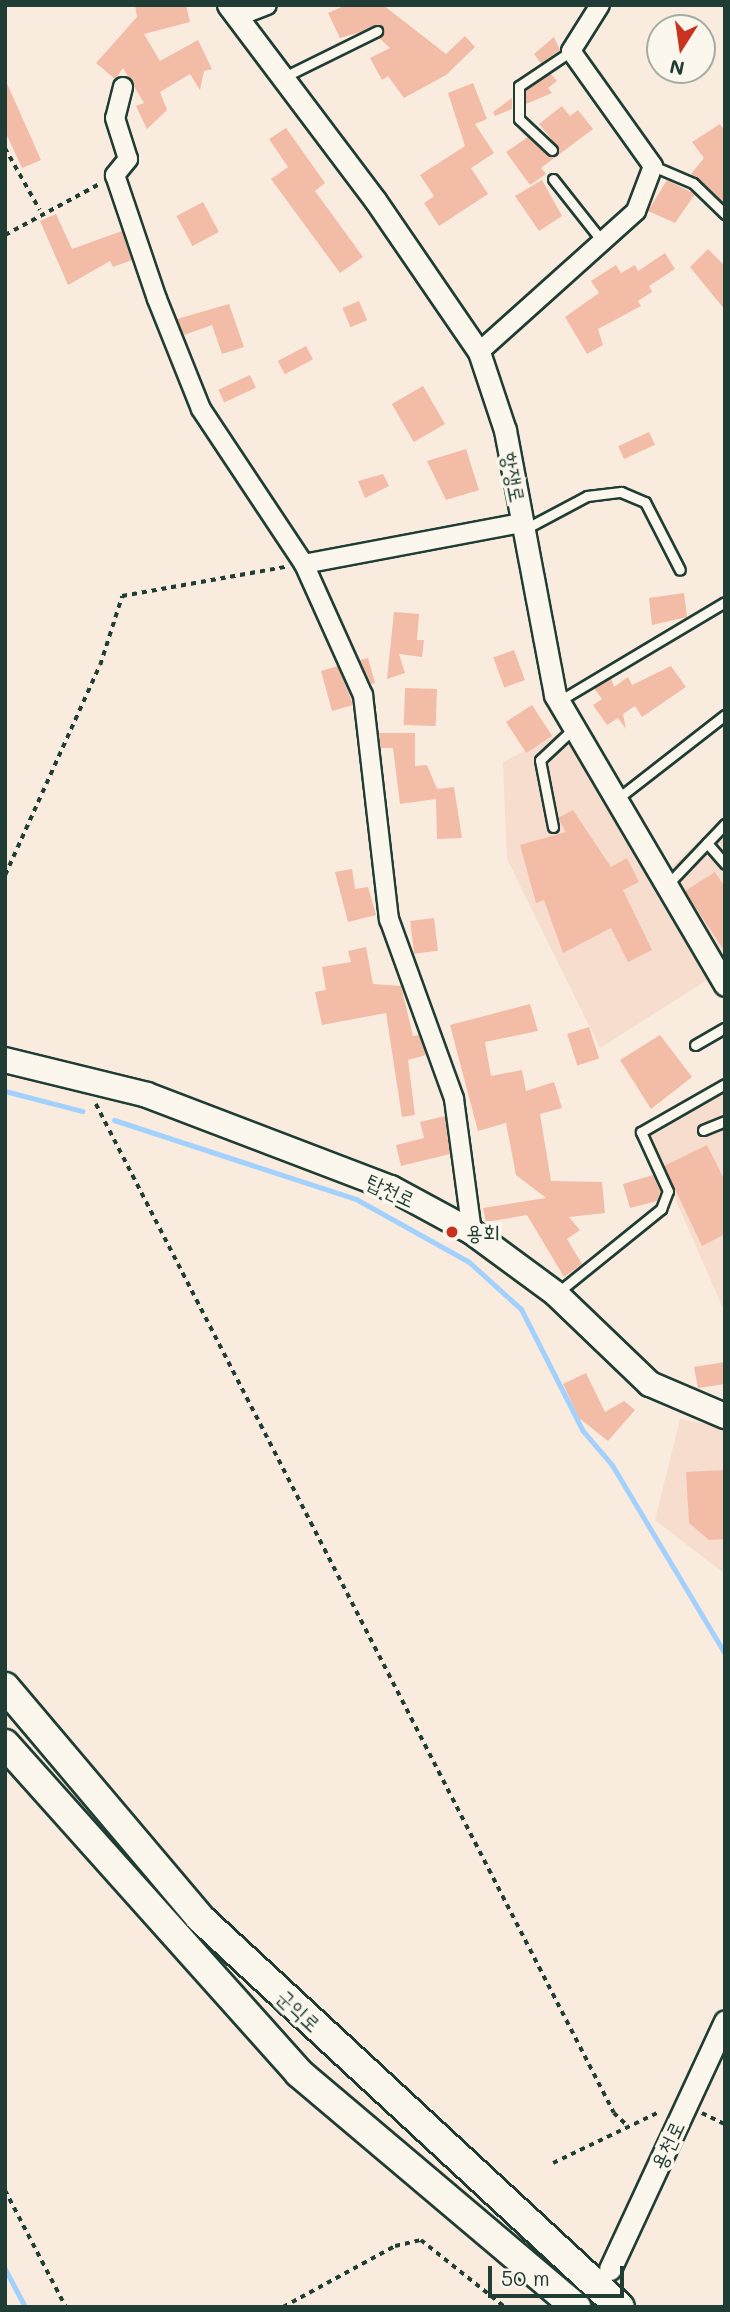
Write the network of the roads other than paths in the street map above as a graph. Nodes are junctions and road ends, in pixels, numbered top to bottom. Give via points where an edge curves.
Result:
1 (267, 5) edge
2 (600, 5) edge
3 (232, 11) edge
4 (377, 31) dead end
5 (571, 51) junction
6 (283, 78) junction
7 (123, 87) dead end
8 (552, 150) dead end
9 (653, 166) junction
10 (553, 179) dead end
11 (725, 214) edge
12 (602, 241) junction
13 (479, 352) junction
14 (523, 527) junction
15 (304, 564) junction
16 (680, 570) dead end
17 (725, 602) edge
18 (558, 702) junction
19 (725, 715) edge
20 (573, 729) junction
21 (613, 802) junction
22 (725, 824) edge
23 (553, 827) dead end
24 (707, 843) junction
25 (725, 864) edge
26 (664, 888) junction
27 (725, 985) edge
28 (725, 1028) edge
29 (695, 1045) dead end
30 (5, 1060) edge
31 (725, 1084) edge
32 (725, 1121) edge
33 (703, 1130) dead end
34 (472, 1231) junction
35 (556, 1294) junction
36 (725, 1416) edge
37 (5, 1688) edge
38 (5, 1744) edge
39 (725, 2021) edge
40 (610, 2269) dead end
41 (576, 2307) edge
42 (620, 2307) edge

1 - 3 street
2 - 5 street
3 - 6 street, 항쟁로
4 - 6 lane
5 - 8 lane via 519,86 519,119
5 - 9 street
6 - 13 street, 항쟁로
7 - 15 street via 115,118 128,159 115,175 201,409
9 - 11 lane via 693,183
9 - 12 street via 636,211
10 - 12 lane
12 - 13 street
13 - 14 street, 항쟁로 via 505,430
14 - 15 street
14 - 16 lane via 587,496 621,492 645,502
14 - 18 street, 항쟁로
15 - 34 street via 363,695 389,919 454,1099
17 - 18 lane
18 - 20 street, 항쟁로
19 - 21 lane
20 - 21 street, 항쟁로
20 - 23 lane via 540,760
21 - 26 street, 항쟁로
22 - 24 lane
24 - 25 lane
24 - 26 lane
26 - 27 street, 항쟁로
28 - 29 lane
30 - 34 main road, 탑천로 via 148,1095 391,1188
31 - 35 lane via 641,1132 668,1191 660,1209
32 - 33 lane
34 - 35 main road, 탑천로
35 - 36 main road, 탑천로 via 650,1384
37 - 42 highway, 군익로 via 200,1918
38 - 41 highway, 군익로 via 299,2073
39 - 40 street, 용천로

